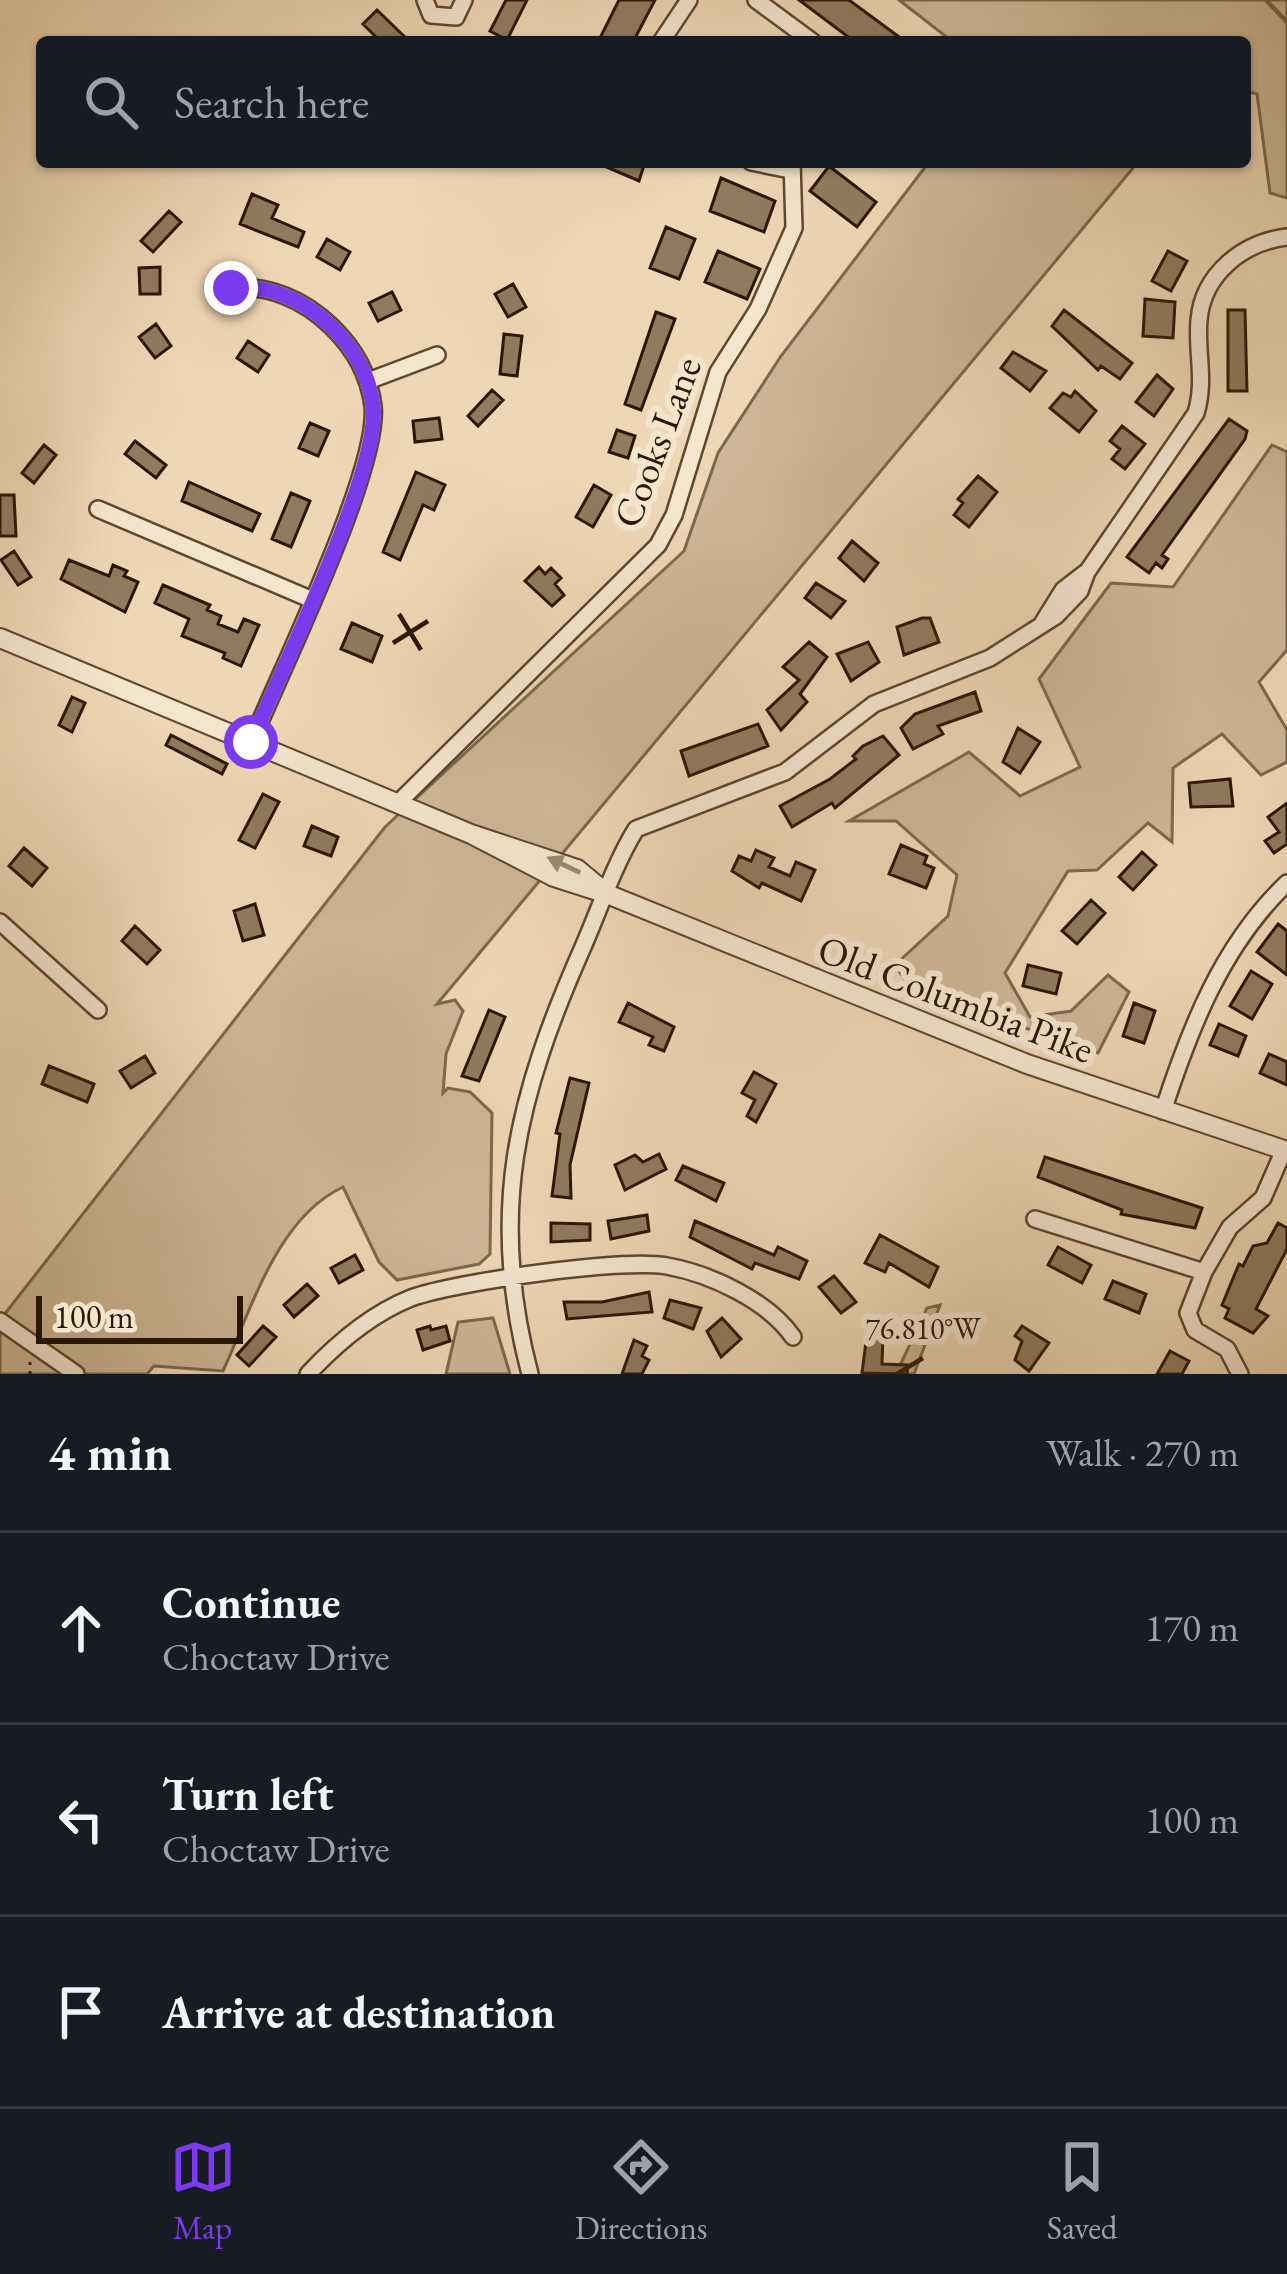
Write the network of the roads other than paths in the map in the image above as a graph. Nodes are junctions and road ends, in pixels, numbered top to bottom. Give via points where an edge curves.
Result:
1 (425, 0) edge
2 (464, 0) edge
3 (688, 0) edge
4 (756, 0) edge
5 (665, 36) edge
6 (805, 36) edge
7 (791, 168) edge
8 (1287, 237) edge
9 (231, 288) dead end
10 (437, 355) dead end
11 (368, 381) junction
12 (98, 509) dead end
13 (310, 599) junction
14 (0, 638) edge
15 (251, 742) junction
16 (398, 803) junction
17 (1287, 883) edge
18 (607, 894) junction
19 (0, 922) edge
20 (98, 1010) dead end
21 (1162, 1111) junction
22 (1286, 1150) edge
23 (1035, 1219) dead end
24 (1204, 1272) junction
25 (510, 1279) junction
26 (0, 1321) edge
27 (794, 1337) dead end
28 (76, 1374) edge
29 (308, 1374) edge
30 (530, 1374) edge
31 (1240, 1374) edge

1 - 2 street via 440,20 456,17
3 - 5 street
4 - 6 street
7 - 16 street, Cooks Lane via 794,228 718,372 658,545
8 - 18 street via 1248,248 1212,282 1198,323 1196,412 1072,602 990,658 874,704 784,772 643,824
9 - 11 street via 274,291 322,317
10 - 11 street
11 - 13 street via 374,409 367,464
12 - 13 street
13 - 15 street
14 - 15 street, Old Columbia Pike
15 - 16 street, Old Columbia Pike
16 - 18 street, Old Columbia Pike
17 - 21 street via 1202,1002
18 - 21 street, Old Columbia Pike via 917,1022
18 - 25 street via 521,1108 508,1211
19 - 20 street
21 - 22 street, Old Columbia Pike
22 - 24 street via 1263,1198 1230,1227
23 - 24 street
24 - 31 street via 1191,1322 1227,1349
25 - 27 street via 666,1266 759,1304
25 - 29 street via 410,1299 352,1333
25 - 30 street
26 - 28 street

